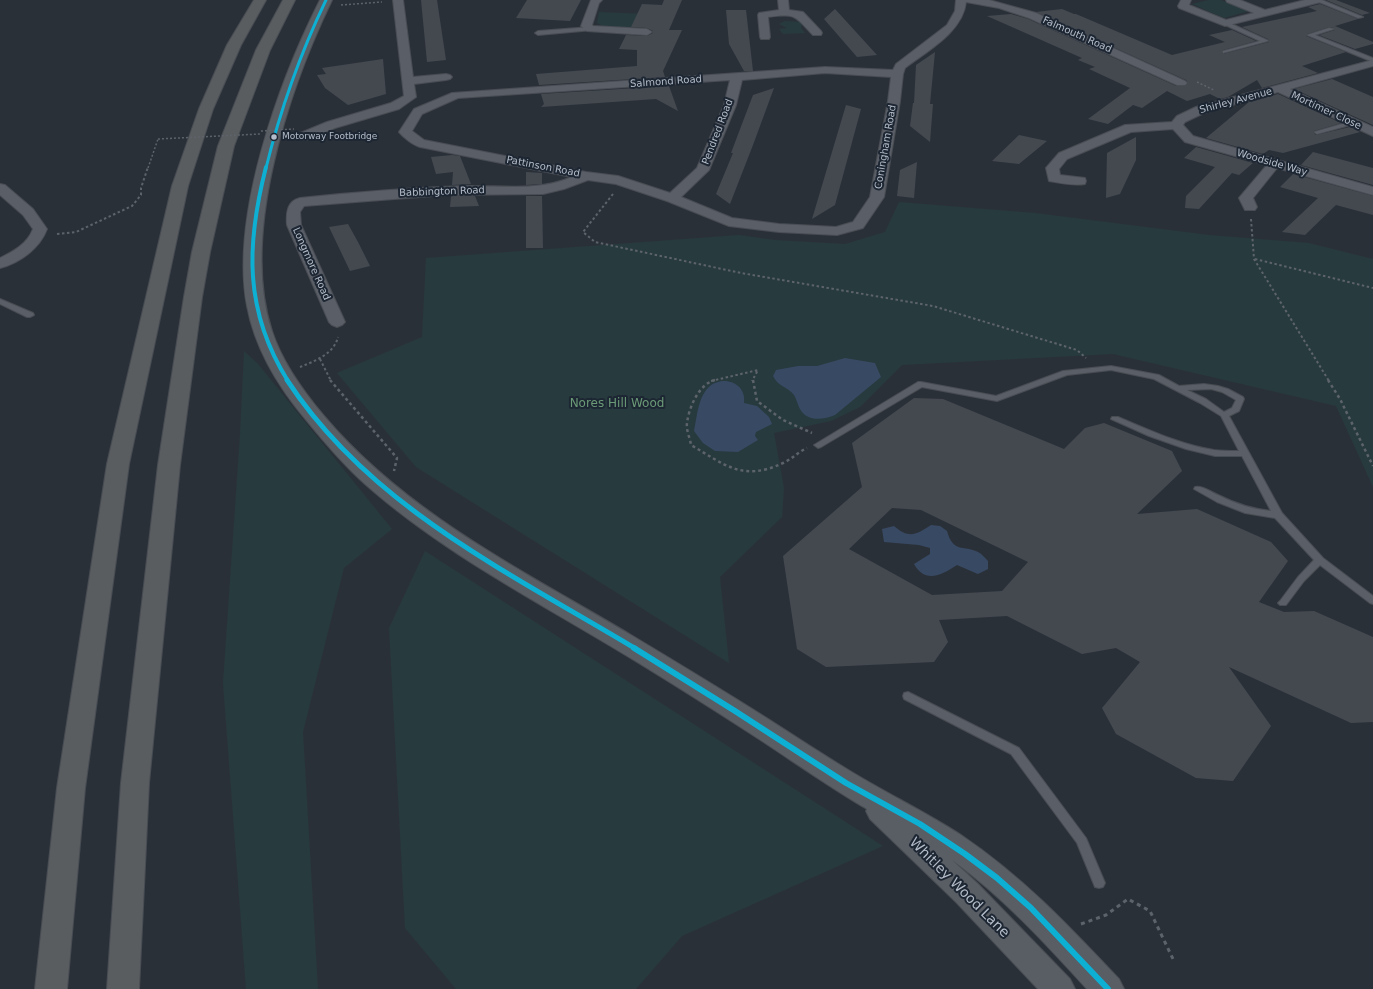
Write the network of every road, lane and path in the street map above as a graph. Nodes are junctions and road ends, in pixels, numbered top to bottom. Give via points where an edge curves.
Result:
1 (260, 0) edge
2 (289, 0) edge
3 (399, 0) edge
4 (597, 0) edge
5 (783, 0) edge
6 (961, 0) edge
7 (969, 0) edge
8 (1186, 0) edge
9 (1231, 0) edge
10 (1317, 0) edge
11 (331, 2) edge
12 (784, 12) junction
13 (1264, 13) junction
14 (1360, 17) dead end
15 (1225, 23) junction
16 (591, 29) junction
17 (1331, 29) dead end
18 (648, 32) dead end
19 (538, 33) dead end
20 (816, 33) dead end
21 (765, 37) dead end
22 (1225, 52) dead end
23 (1373, 61) edge
24 (897, 74) junction
25 (736, 77) junction
26 (408, 81) junction
27 (1181, 83) dead end
28 (1280, 89) junction
29 (456, 95) junction
30 (1352, 123) junction
31 (1176, 125) junction
32 (261, 130) dead end
33 (1317, 132) dead end
34 (1373, 132) edge
35 (298, 133) joint
36 (260, 134) dead end
37 (1274, 164) junction
38 (586, 176) junction
39 (1080, 181) dead end
40 (623, 182) junction
41 (0, 188) edge
42 (1373, 191) edge
43 (672, 198) junction
44 (296, 205) joint
45 (1250, 207) joint
46 (744, 224) joint
47 (56, 234) dead end
48 (1254, 259) junction
49 (0, 264) edge
50 (1373, 288) edge
51 (0, 301) edge
52 (30, 315) dead end
53 (337, 322) joint
54 (1100, 369) junction
55 (1179, 388) junction
56 (1224, 415) junction
57 (1115, 419) dead end
58 (821, 442) junction
59 (1246, 454) junction
60 (1373, 466) edge
61 (394, 473) dead end
62 (1198, 488) dead end
63 (1278, 515) junction
64 (1320, 560) junction
65 (1373, 601) edge
66 (1283, 603) dead end
67 (908, 696) dead end
68 (858, 790) junction
69 (1099, 883) dead end
70 (1074, 925) dead end
71 (1173, 959) dead end
72 (51, 989) edge
73 (123, 989) edge
74 (1059, 989) edge
75 (1108, 989) edge

1 - 72 highway via 234,45 206,109 180,186 118,464 71,788
2 - 73 highway via 263,50 226,146 193,297 169,465 135,783
3 - 11 path
3 - 26 street
4 - 16 street via 586,26
5 - 12 street
6 - 24 street via 960,11 950,27 900,66
7 - 27 street, Falmouth Road via 1019,10 1064,28
8 - 15 street via 1183,6
9 - 13 street
10 - 13 street
10 - 14 lane
11 - 68 main road, Whitley Wood Lane via 306,41 285,100 264,175 254,241 252,264 259,317 277,363 291,385 322,428 344,452 420,518 488,563 621,641
12 - 20 street via 799,14
12 - 21 street via 763,15
13 - 15 street
15 - 22 lane via 1265,42
16 - 18 street
16 - 19 lane
17 - 23 lane via 1310,35
23 - 28 street, Shirley Avenue
24 - 25 street, Salmond Road via 825,70
24 - 46 street, Coningham Road via 877,197 858,226 837,231
25 - 29 street, Salmond Road
25 - 43 street, Pendred Road via 730,106 703,170
26 - 29 street via 445,73 450,88
26 - 35 street via 410,97 395,106
28 - 30 street, Mortimer Close
28 - 31 street, Shirley Avenue via 1200,110 1181,119
29 - 38 street, Pattinson Road via 418,112 405,132 420,143
30 - 33 lane
30 - 34 street, Mortimer Close
31 - 37 street, Woodside Way via 1189,139
31 - 39 street via 1129,128 1063,156 1052,168 1054,178
32 - 35 path, bridge
36 - 47 path, bridge via 158,139 140,195 132,206 76,232
37 - 42 street, Woodside Way
37 - 45 street via 1246,198
38 - 40 street, Pattinson Road
38 - 44 street, Babbington Road via 543,190 477,189 372,195 300,202
40 - 43 street, Pattinson Road
40 - 54 path via 583,232 595,242 741,273 933,306 1077,350
41 - 49 street via 28,212 40,229 34,242 25,250
43 - 46 street, Pattinson Road via 729,222
44 - 53 street, Longmore Road via 292,211 294,225
45 - 48 path
48 - 50 path
48 - 60 path via 1340,399
51 - 52 lane
53 - 61 path via 338,340 320,359 329,380 397,458
54 - 55 lane via 1111,368 1156,377
54 - 58 lane via 1066,373 997,399 921,384
55 - 56 lane
55 - 56 lane via 1210,385 1230,391 1240,399 1236,409
56 - 59 lane
57 - 59 lane via 1188,447 1216,453
58 - 58 path via 783,420 758,401 752,381 758,370 710,381 695,396 687,424 691,445 725,466 743,473 762,472 784,463 802,449
59 - 63 lane
62 - 63 lane via 1248,511
63 - 64 lane
64 - 65 lane
64 - 66 lane via 1301,579
67 - 69 lane via 1015,751 1082,841
68 - 74 main road, Whitley Wood Lane via 966,893
68 - 75 main road, Whitley Wood Lane via 921,825 983,866 1054,932
70 - 71 path via 1091,922 1115,911 1128,898 1150,911

